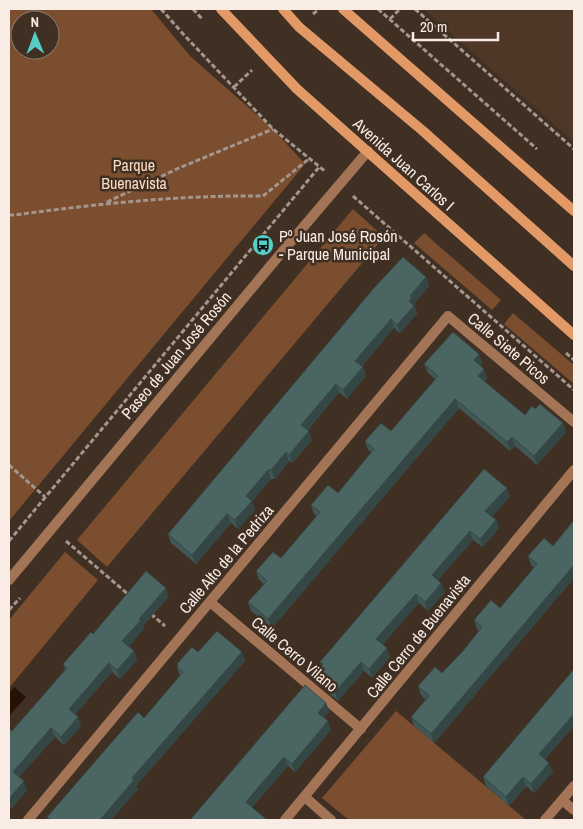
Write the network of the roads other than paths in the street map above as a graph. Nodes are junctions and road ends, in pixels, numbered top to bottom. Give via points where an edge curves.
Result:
1 (221, 9) edge
2 (283, 9) edge
3 (343, 9) edge
4 (368, 151) junction
5 (574, 211) edge
6 (574, 266) edge
7 (448, 316) joint
8 (574, 335) edge
9 (574, 422) edge
10 (574, 470) edge
11 (9, 580) edge
12 (210, 602) junction
13 (361, 729) junction
14 (574, 786) edge
15 (305, 797) junction
16 (562, 800) junction
17 (574, 810) edge
18 (28, 820) edge
19 (285, 820) edge
20 (331, 820) edge
21 (545, 820) edge

1 - 4 main road, Avenida Juan Carlos I via 297,89
2 - 6 main road via 299,27 423,131
3 - 5 main road
4 - 8 main road, Avenida Juan Carlos I
4 - 11 street, Paseo de Juan José Rosón
7 - 9 street, Calle Siete Picos
7 - 12 street, Calle Alto de la Pedriza
10 - 13 street, Calle Cerro de Buenavista
12 - 13 street, Calle Cerro Vilano
12 - 18 street, Calle Alto de la Pedriza
13 - 15 street, Calle Cerro de Buenavista
14 - 16 street
15 - 19 street, Calle Cerro de Buenavista
15 - 20 street
16 - 17 street
16 - 21 street

